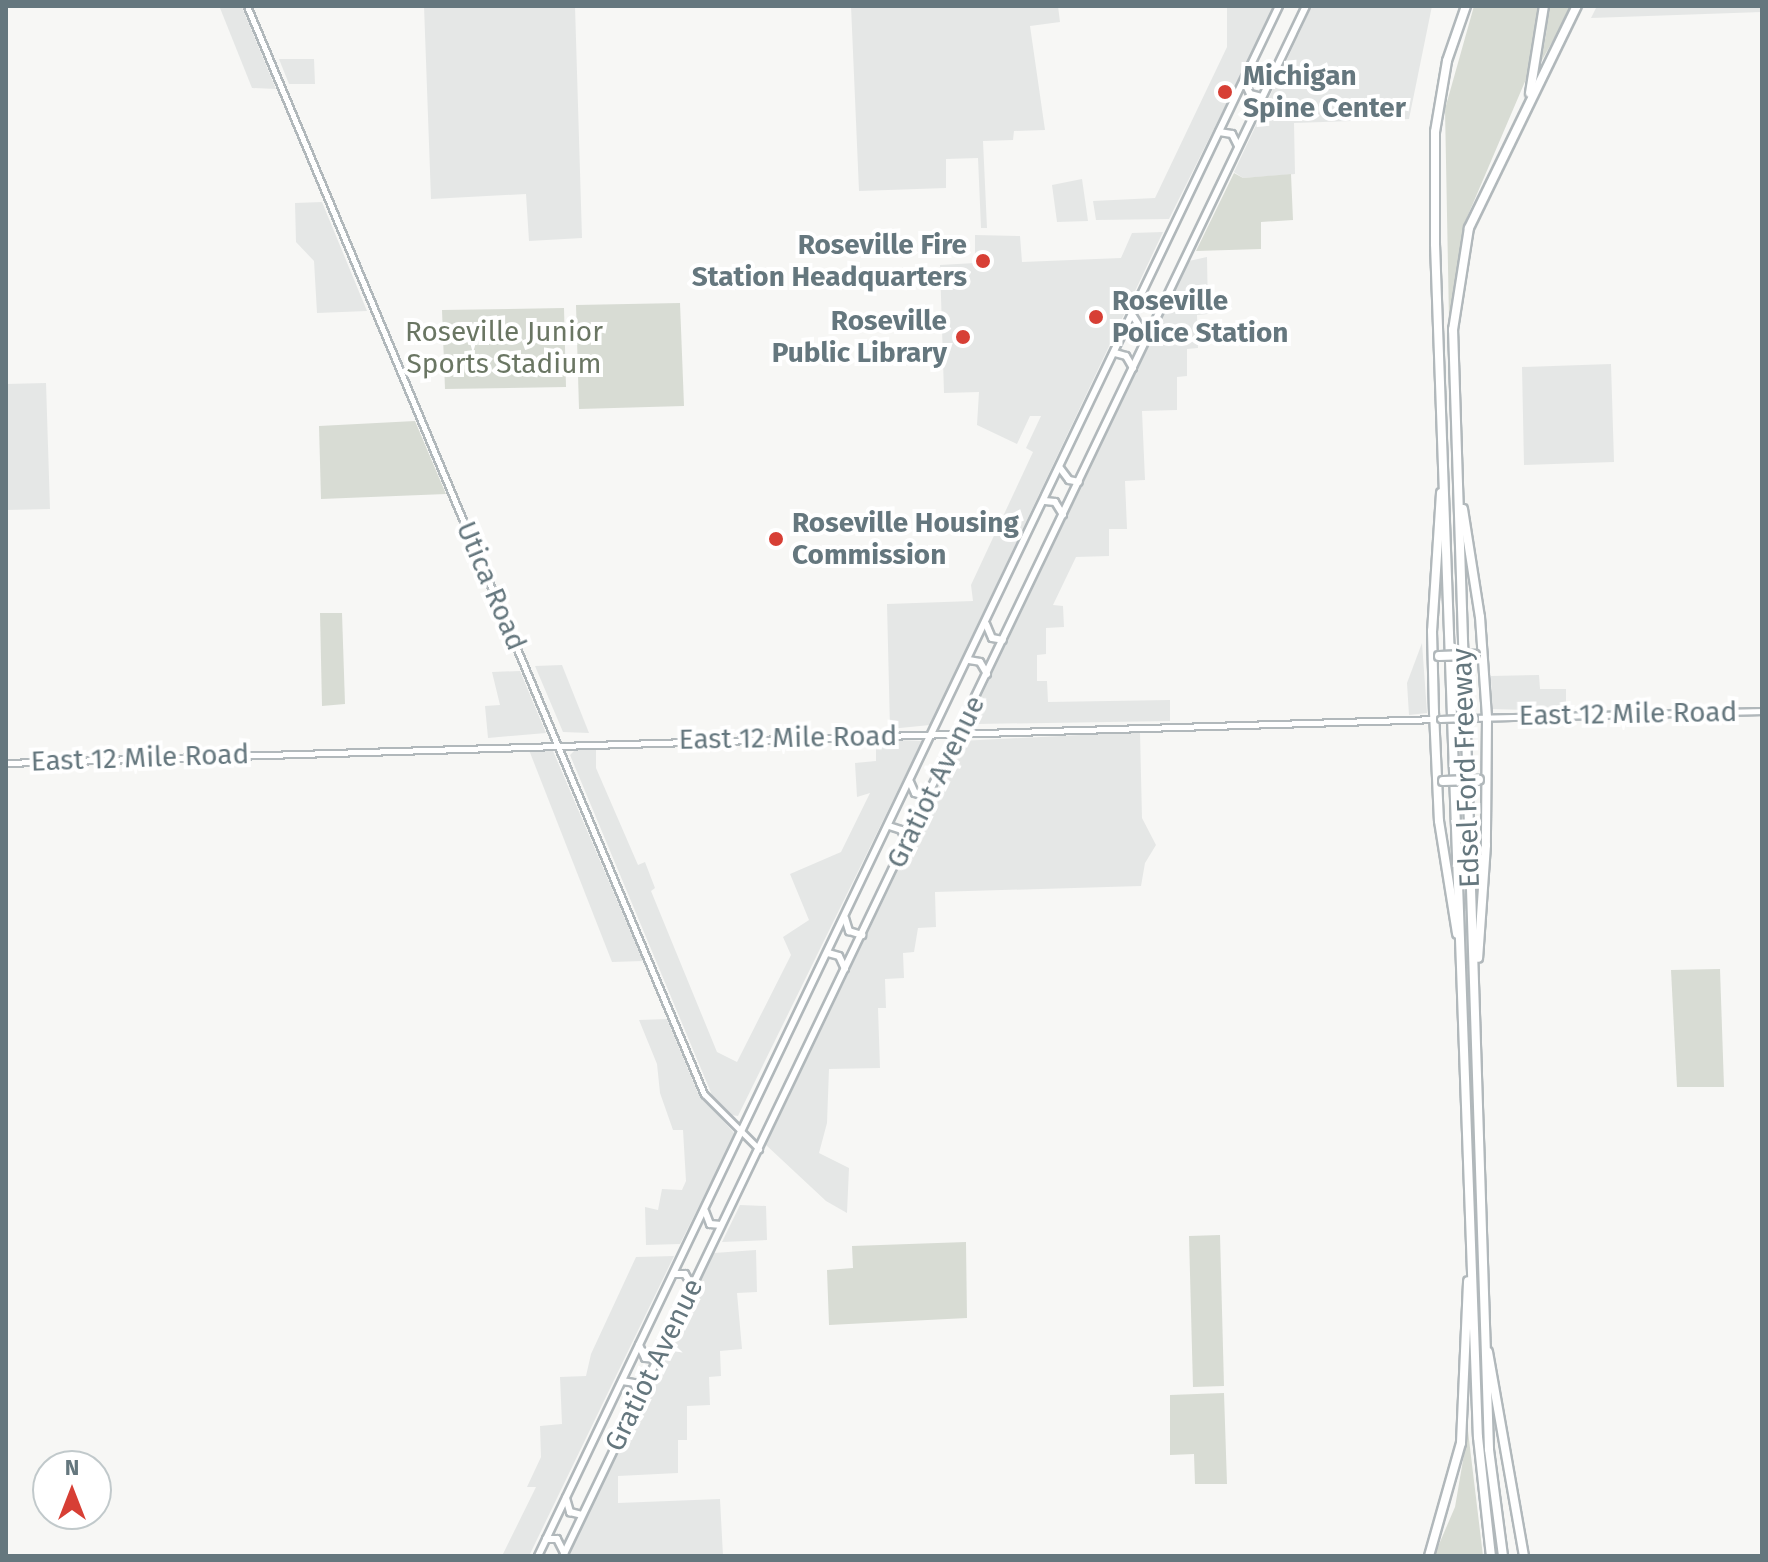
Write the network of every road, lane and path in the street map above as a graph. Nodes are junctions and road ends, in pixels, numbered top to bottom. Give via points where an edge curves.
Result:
1 (247, 6) edge
2 (1279, 6) edge
3 (1463, 6) edge
4 (1544, 6) edge
5 (1577, 6) edge
6 (1304, 7) edge
7 (1244, 81) junction
8 (1262, 97) junction
9 (1527, 106) junction
10 (1219, 132) junction
11 (1238, 146) junction
12 (1133, 316) junction
13 (1151, 329) junction
14 (1115, 353) junction
15 (1133, 368) junction
16 (1442, 385) junction
17 (1060, 468) junction
18 (1457, 469) junction
19 (1079, 482) junction
20 (1045, 501) junction
21 (1063, 515) junction
22 (986, 624) junction
23 (1003, 640) junction
24 (1479, 657) junction
25 (1436, 658) junction
26 (969, 660) junction
27 (987, 674) junction
28 (1762, 711) edge
29 (1487, 718) junction
30 (1437, 719) junction
31 (933, 733) junction
32 (958, 733) junction
33 (558, 743) junction
34 (6, 763) edge
35 (1483, 777) junction
36 (1440, 778) junction
37 (910, 782) junction
38 (929, 797) junction
39 (889, 826) junction
40 (907, 842) junction
41 (845, 918) junction
42 (862, 935) junction
43 (828, 953) junction
44 (1462, 959) junction
45 (845, 969) junction
46 (1474, 988) junction
47 (741, 1132) junction
48 (759, 1149) junction
49 (706, 1208) junction
50 (721, 1225) junction
51 (1471, 1240) junction
52 (674, 1274) junction
53 (692, 1286) junction
54 (639, 1345) junction
55 (1486, 1346) junction
56 (658, 1359) junction
57 (622, 1381) junction
58 (639, 1397) junction
59 (566, 1498) junction
60 (1448, 1501) junction
61 (582, 1515) junction
62 (546, 1539) junction
63 (563, 1555) edge
64 (538, 1556) edge
65 (1422, 1556) edge
66 (1429, 1556) edge
67 (1491, 1556) edge
68 (1503, 1556) edge
69 (1526, 1556) edge

1 - 33 main road, Utica Road
2 - 7 main road, Gratiot Avenue
3 - 16 highway, Edsel Ford Freeway via 1437,83
4 - 9 highway
5 - 9 highway, Edsel Ford Freeway
6 - 8 main road, Gratiot Avenue
7 - 8 main road via 1250,94
7 - 10 main road, Gratiot Avenue
8 - 11 main road, Gratiot Avenue
9 - 18 highway, Edsel Ford Freeway via 1483,192 1462,255 1453,341
10 - 11 main road via 1232,134
10 - 12 main road, Gratiot Avenue
11 - 13 main road, Gratiot Avenue
12 - 13 main road via 1140,327
12 - 14 main road, Gratiot Avenue
13 - 15 main road, Gratiot Avenue
14 - 15 main road via 1126,356
14 - 17 main road, Gratiot Avenue
15 - 19 main road, Gratiot Avenue
16 - 25 highway
16 - 44 highway, Edsel Ford Freeway
17 - 19 main road via 1069,480
17 - 20 main road, Gratiot Avenue
18 - 24 highway
18 - 46 highway, Edsel Ford Freeway
19 - 21 main road, Gratiot Avenue
20 - 21 main road via 1055,502
20 - 22 main road, Gratiot Avenue
21 - 23 main road, Gratiot Avenue
22 - 23 main road via 992,638
22 - 26 main road, Gratiot Avenue
23 - 27 main road, Gratiot Avenue
24 - 25 highway, bridge
24 - 29 highway
25 - 30 highway
26 - 27 main road via 980,662
26 - 31 main road, Gratiot Avenue
27 - 32 main road, Gratiot Avenue
28 - 29 main road, East 12 Mile Road
29 - 30 main road, East 12 Mile Road, bridge
29 - 35 highway
30 - 32 main road, East 12 Mile Road
30 - 36 highway
31 - 32 main road, East 12 Mile Road
31 - 33 main road, East 12 Mile Road
31 - 37 main road, Gratiot Avenue
32 - 38 main road, Gratiot Avenue
33 - 34 main road, East 12 Mile Road
33 - 47 main road, Utica Road via 704,1094
35 - 36 highway, bridge
35 - 46 highway
36 - 44 highway
37 - 38 main road via 915,793
37 - 39 main road, Gratiot Avenue
38 - 40 main road, Gratiot Avenue
39 - 40 main road via 901,830
39 - 41 main road, Gratiot Avenue
40 - 42 main road, Gratiot Avenue
41 - 42 main road via 849,931
41 - 43 main road, Gratiot Avenue
42 - 45 main road, Gratiot Avenue
43 - 45 main road via 839,956
43 - 47 main road, Gratiot Avenue
44 - 51 highway, Edsel Ford Freeway
45 - 48 main road, Gratiot Avenue
46 - 55 highway, Edsel Ford Freeway
47 - 48 main road, Utica Road
47 - 49 main road, Gratiot Avenue
48 - 50 main road, Gratiot Avenue
49 - 50 main road via 710,1224
49 - 52 main road, Gratiot Avenue
50 - 53 main road, Gratiot Avenue
51 - 60 highway via 1461,1443
51 - 67 highway, Edsel Ford Freeway via 1480,1474
52 - 53 main road via 685,1274
52 - 54 main road, Gratiot Avenue
53 - 56 main road, Gratiot Avenue
54 - 56 main road via 645,1358
54 - 57 main road, Gratiot Avenue
55 - 68 highway, Edsel Ford Freeway via 1491,1469
55 - 69 highway
56 - 58 main road, Gratiot Avenue
57 - 58 main road via 634,1383
57 - 59 main road, Gratiot Avenue
58 - 61 main road, Gratiot Avenue
59 - 61 main road via 570,1512
59 - 62 main road, Gratiot Avenue
60 - 65 highway
60 - 66 highway
61 - 63 main road, Gratiot Avenue
62 - 63 main road via 557,1539
62 - 64 main road, Gratiot Avenue

